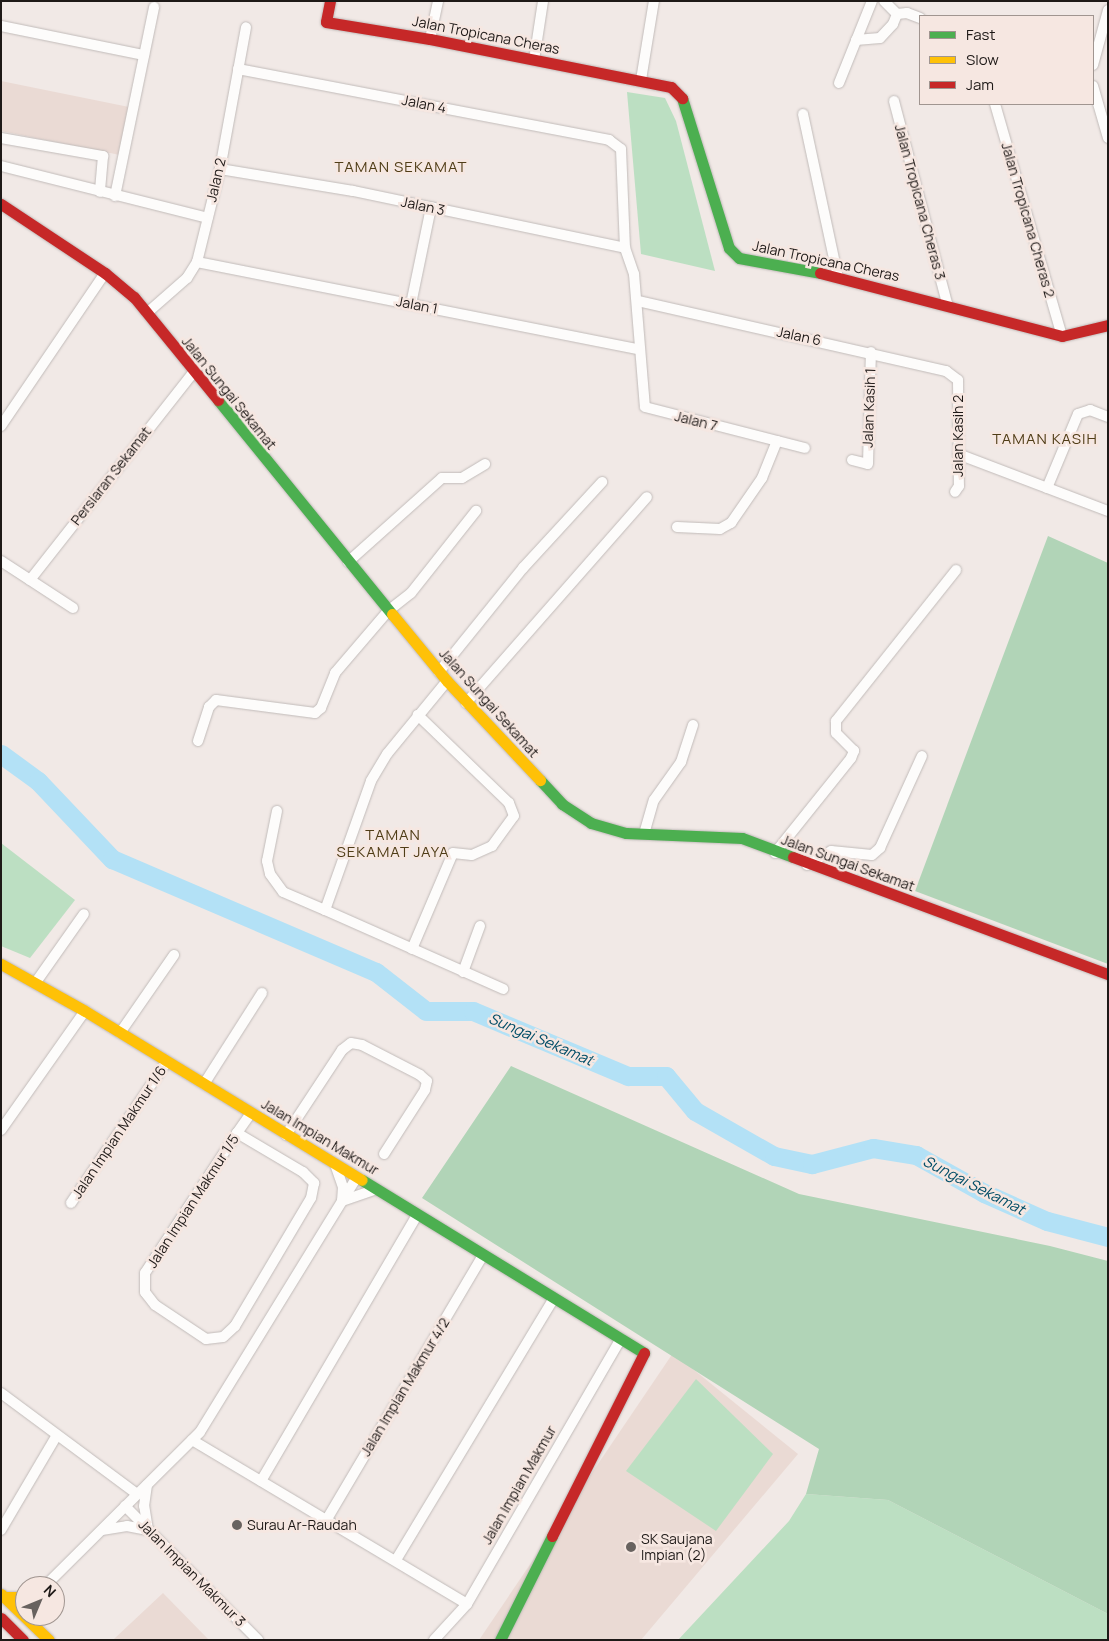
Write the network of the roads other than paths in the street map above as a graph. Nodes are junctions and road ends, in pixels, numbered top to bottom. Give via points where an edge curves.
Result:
1 (330, 1) edge
2 (438, 1) edge
3 (543, 1) edge
4 (654, 1) edge
5 (872, 1) edge
6 (884, 1) edge
7 (154, 7) dead end
8 (1108, 10) edge
9 (897, 14) junction
10 (919, 18) edge
11 (1, 26) edge
12 (246, 27) dead end
13 (430, 38) junction
14 (1104, 38) edge
15 (856, 40) junction
16 (144, 55) junction
17 (534, 60) junction
18 (1094, 63) edge
19 (238, 69) junction
20 (641, 80) junction
21 (839, 83) dead end
22 (1094, 89) edge
23 (894, 102) dead end
24 (995, 105) edge
25 (803, 114) dead end
26 (1, 138) edge
27 (1108, 138) edge
28 (1, 166) edge
29 (220, 169) junction
30 (100, 192) junction
31 (115, 196) junction
32 (1, 204) edge
33 (431, 207) junction
34 (208, 218) junction
35 (625, 248) junction
36 (196, 262) junction
37 (105, 273) junction
38 (838, 277) junction
39 (638, 302) junction
40 (947, 303) junction
41 (411, 304) junction
42 (147, 313) junction
43 (1108, 325) edge
44 (1062, 336) junction
45 (638, 349) junction
46 (871, 352) junction
47 (193, 373) junction
48 (958, 380) joint
49 (1108, 417) edge
50 (1, 426) edge
51 (777, 441) junction
52 (805, 448) dead end
53 (958, 454) junction
54 (852, 460) dead end
55 (485, 464) dead end
56 (602, 482) dead end
57 (1047, 488) junction
58 (955, 492) dead end
59 (647, 497) dead end
60 (476, 511) dead end
61 (1108, 512) edge
62 (677, 527) dead end
63 (1, 561) edge
64 (348, 562) junction
65 (956, 570) dead end
66 (30, 580) junction
67 (72, 608) dead end
68 (388, 611) junction
69 (439, 672) junction
70 (447, 681) junction
71 (466, 703) junction
72 (418, 715) junction
73 (693, 725) dead end
74 (198, 741) dead end
75 (922, 756) dead end
76 (276, 811) dead end
77 (644, 834) junction
78 (775, 853) junction
79 (807, 864) junction
80 (325, 910) junction
81 (84, 914) dead end
82 (480, 926) dead end
83 (412, 949) junction
84 (174, 955) dead end
85 (1, 964) edge
86 (463, 972) junction
87 (1108, 974) edge
88 (36, 982) junction
89 (503, 989) dead end
90 (262, 993) dead end
91 (84, 1011) junction
92 (120, 1033) junction
93 (166, 1062) junction
94 (204, 1084) junction
95 (251, 1113) junction
96 (1, 1130) edge
97 (237, 1133) junction
98 (286, 1135) junction
99 (384, 1154) dead end
100 (335, 1164) junction
101 (357, 1177) junction
102 (376, 1189) junction
103 (342, 1201) junction
104 (71, 1203) dead end
105 (417, 1214) junction
106 (483, 1255) junction
107 (554, 1298) junction
108 (621, 1338) junction
109 (1, 1393) edge
110 (57, 1436) junction
111 (192, 1440) junction
112 (261, 1481) junction
113 (147, 1485) junction
114 (138, 1494) junction
115 (126, 1506) junction
116 (327, 1519) junction
117 (1, 1530) edge
118 (101, 1530) junction
119 (148, 1530) junction
120 (396, 1560) junction
121 (55, 1576) edge
122 (3, 1596) edge
123 (15, 1604) edge
124 (467, 1604) junction
125 (1, 1618) edge
126 (39, 1626) edge
127 (23, 1640) edge
128 (49, 1640) edge
129 (258, 1640) edge
130 (434, 1640) edge
131 (500, 1640) edge

1 - 13 street, Jalan Tropicana Cheras via 326,22
2 - 13 street
3 - 17 street
4 - 20 street
5 - 15 street
6 - 9 street
7 - 16 street
8 - 14 street
9 - 10 street via 907,13
9 - 15 street via 893,24 880,38
11 - 16 street
12 - 19 street, Jalan 2
13 - 17 street, Jalan Tropicana Cheras
14 - 18 street
15 - 21 street
16 - 31 street
17 - 20 street, Jalan Tropicana Cheras
19 - 29 street, Jalan 2
19 - 35 street, Jalan 4 via 609,140 620,149
20 - 38 street, Jalan Tropicana Cheras via 671,87 681,95 729,248 739,258
22 - 27 street
23 - 40 street, Jalan Tropicana Cheras 3
24 - 44 street, Jalan Tropicana Cheras 2
25 - 38 street
26 - 30 street via 103,156
28 - 30 street
29 - 33 street, Jalan 3
29 - 34 street, Jalan 2
30 - 31 street
31 - 34 street
32 - 37 street, Jalan Sungai Sekamat
33 - 35 street, Jalan 3
33 - 41 street
34 - 36 street, Jalan 2
35 - 39 street via 634,274
36 - 41 street, Jalan 1
36 - 42 street, Jalan 2 via 187,278
37 - 42 street, Jalan Sungai Sekamat via 134,297
37 - 50 street
38 - 40 street, Jalan Tropicana Cheras
39 - 45 street
39 - 46 street, Jalan 6
40 - 44 street, Jalan Tropicana Cheras
41 - 45 street, Jalan 1
42 - 47 street, Jalan Sungai Sekamat
43 - 44 street, Jalan Tropicana Cheras
45 - 51 street, Jalan 7 via 645,407
46 - 48 street, Jalan 6 via 946,371
46 - 54 street, Jalan Kasih 1 via 868,464
47 - 64 street, Jalan Sungai Sekamat
47 - 66 street, Persiaran Sekamat
48 - 53 street, Jalan Kasih 2
49 - 57 street via 1090,410 1078,414
51 - 52 street, Jalan 7
51 - 62 street via 762,478 731,523 720,529
53 - 57 street
53 - 58 street, Jalan Kasih 2 via 959,486
55 - 64 street via 462,478 442,478
56 - 69 street via 523,568
57 - 61 street
59 - 71 street
60 - 68 street via 411,593
63 - 66 street
64 - 68 street, Jalan Sungai Sekamat
65 - 78 street via 836,720 836,733 854,751 851,758
66 - 67 street
68 - 69 street, Jalan Sungai Sekamat
68 - 74 street via 335,672 322,708 315,713 216,700 209,707
69 - 70 street, Jalan Sungai Sekamat
70 - 71 street, Jalan Sungai Sekamat
70 - 72 street
71 - 77 street, Jalan Sungai Sekamat via 562,804 591,824
72 - 80 street via 387,754 371,781
72 - 83 street via 513,811 511,823 492,846 472,856 453,853
73 - 77 street via 681,762 654,800
75 - 79 street via 880,848 872,855 831,851
76 - 80 street via 268,861 270,874 283,892
77 - 78 street, Jalan Sungai Sekamat via 742,838
78 - 79 street, Jalan Sungai Sekamat
79 - 87 street, Jalan Sungai Sekamat
80 - 83 street
81 - 88 street
82 - 86 street
83 - 86 street
84 - 92 street
85 - 88 street, Jalan Impian Makmur
86 - 89 street
88 - 91 street, Jalan Impian Makmur
90 - 94 street
91 - 92 street, Jalan Impian Makmur
91 - 96 street
92 - 93 street, Jalan Impian Makmur
93 - 94 street, Jalan Impian Makmur
93 - 104 street, Jalan Impian Makmur 1/6
94 - 95 street, Jalan Impian Makmur
95 - 97 street, Jalan Impian Makmur 1/5
95 - 98 street, Jalan Impian Makmur
97 - 97 street, Jalan Impian Makmur 1/5 via 303,1172 314,1183 311,1198 235,1326 223,1337 206,1339 155,1305 145,1292 145,1273
98 - 99 street via 342,1050 351,1043 362,1045 420,1074 427,1081 425,1090
98 - 100 street, Jalan Impian Makmur
100 - 101 street, Jalan Impian Makmur
100 - 103 street via 343,1187
101 - 102 street, Jalan Impian Makmur
101 - 103 street
102 - 103 street
102 - 105 street, Jalan Impian Makmur
103 - 111 street via 200,1432
105 - 106 street, Jalan Impian Makmur
105 - 112 street
106 - 107 street, Jalan Impian Makmur
106 - 116 street, Jalan Impian Makmur 4/2
107 - 108 street, Jalan Impian Makmur
107 - 120 street
108 - 124 street, Jalan Impian Makmur
108 - 131 street, Jalan Impian Makmur via 645,1353
109 - 110 street
110 - 114 street
110 - 117 street
111 - 112 street
111 - 113 street
112 - 116 street
113 - 114 street
113 - 119 street via 144,1506
114 - 115 street
115 - 118 street
115 - 119 street, Jalan Impian Makmur 3
116 - 120 street
118 - 119 street via 118,1526
118 - 121 street
119 - 129 street, Jalan Impian Makmur 3
120 - 124 street
122 - 123 street
124 - 130 street, Jalan Impian Makmur
125 - 127 street
126 - 128 street

